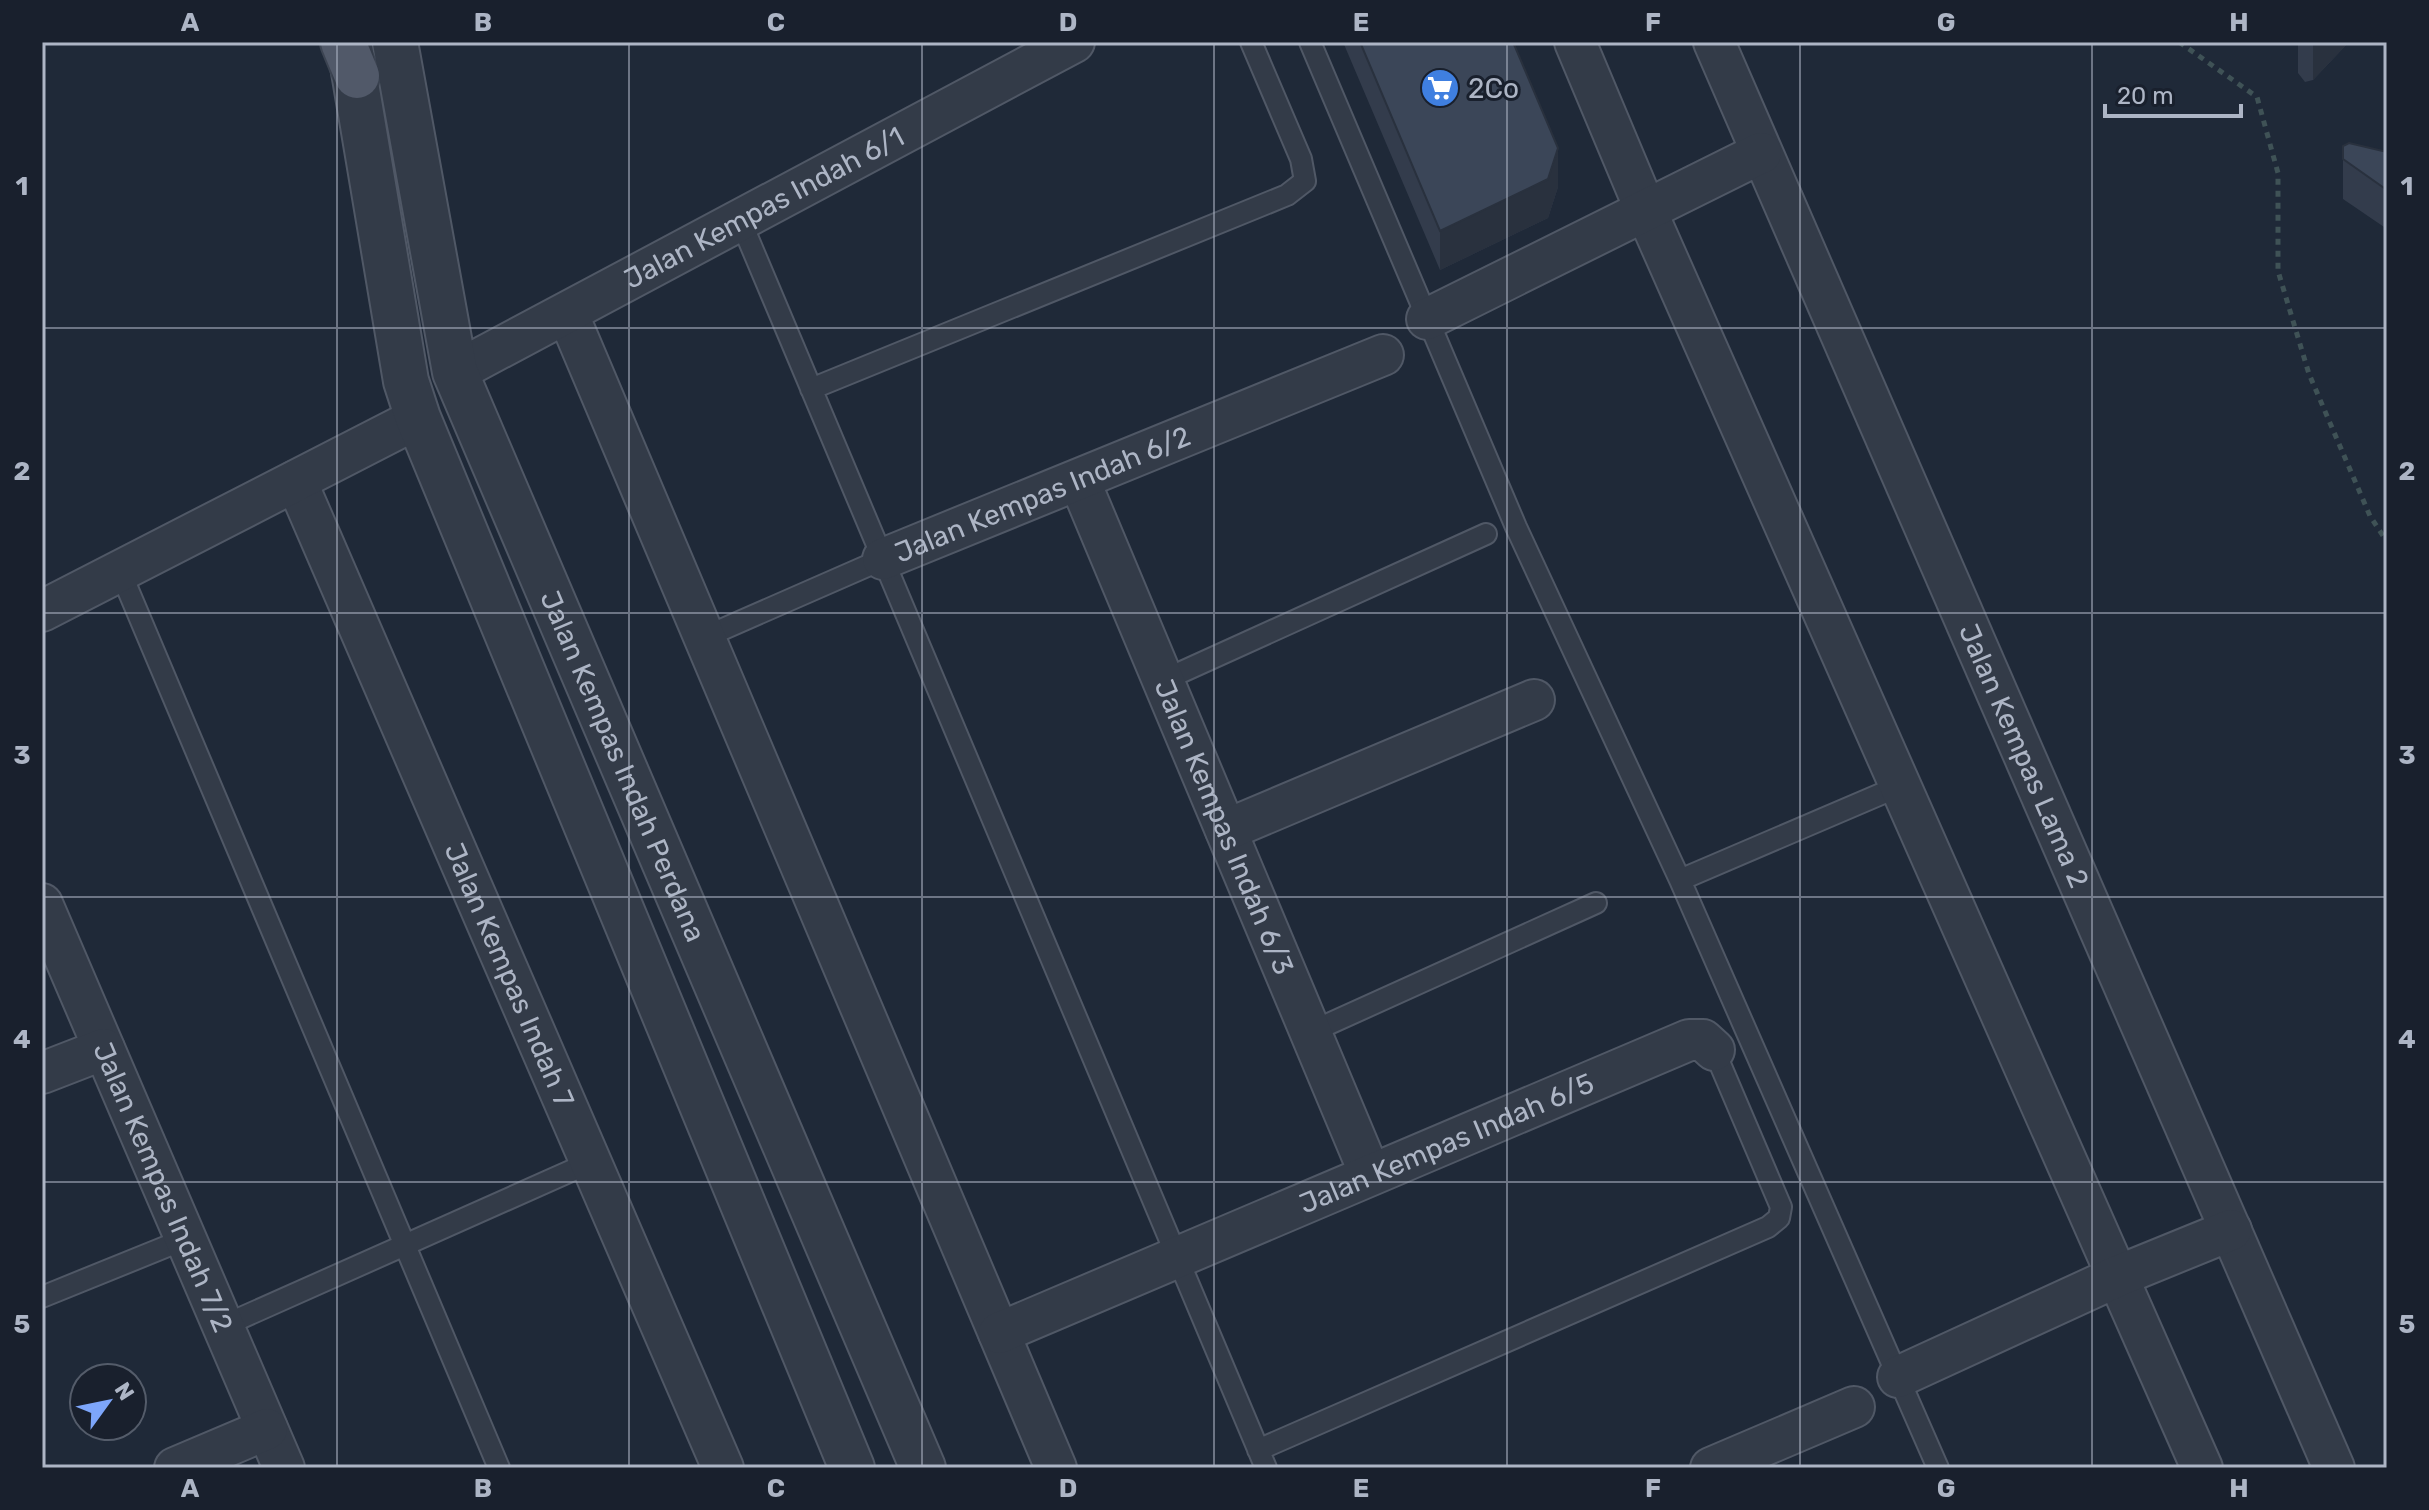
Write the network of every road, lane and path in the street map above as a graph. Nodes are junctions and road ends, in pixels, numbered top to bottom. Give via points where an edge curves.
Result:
1 (395, 42) edge
2 (1074, 42) edge
3 (1251, 42) edge
4 (1310, 42) edge
5 (1575, 42) edge
6 (1714, 42) edge
7 (2179, 42) edge
8 (350, 53) edge
9 (1761, 153) junction
10 (1646, 211) junction
11 (741, 222) junction
12 (568, 315) junction
13 (1427, 319) junction
14 (1383, 355) dead end
15 (455, 372) junction
16 (811, 389) junction
17 (418, 418) junction
18 (1079, 480) junction
19 (296, 481) junction
20 (1486, 534) dead end
21 (2387, 542) edge
22 (883, 559) junction
23 (120, 571) junction
24 (42, 611) edge
25 (705, 637) junction
26 (1164, 680) junction
27 (1534, 700) dead end
28 (1902, 785) junction
29 (1226, 830) junction
30 (1680, 880) junction
31 (1596, 903) dead end
32 (42, 904) edge
33 (1311, 1032) junction
34 (104, 1049) junction
35 (1714, 1050) joint
36 (42, 1073) edge
37 (591, 1162) junction
38 (1370, 1174) junction
39 (2231, 1230) junction
40 (185, 1239) junction
41 (404, 1244) junction
42 (1177, 1256) junction
43 (2118, 1276) junction
44 (42, 1297) edge
45 (223, 1326) junction
46 (999, 1333) junction
47 (1898, 1377) junction
48 (1854, 1407) dead end
49 (267, 1429) junction
50 (1262, 1459) edge
51 (175, 1468) edge
52 (284, 1468) edge
53 (499, 1468) edge
54 (723, 1468) edge
55 (852, 1468) edge
56 (923, 1468) edge
57 (1056, 1468) edge
58 (1711, 1468) edge
59 (1938, 1468) edge
60 (2202, 1468) edge
61 (2334, 1468) edge

1 - 15 street, Jalan Kempas Indah Perdana
2 - 11 street, Jalan Kempas Indah 6/1
3 - 16 lane via 1301,159 1305,181 1287,195
4 - 13 lane
5 - 10 street
6 - 9 street, Jalan Kempas Lama 2
7 - 21 path via 2257,97 2278,173 2278,271 2309,374 2370,516
8 - 17 street, Jalan Kempas Indah Perdana via 406,381
9 - 10 street
9 - 39 street, Jalan Kempas Lama 2
10 - 13 street
10 - 28 street
11 - 12 street, Jalan Kempas Indah 6/1
11 - 16 lane
12 - 15 street, Jalan Kempas Indah 6/1
12 - 25 street
13 - 30 lane via 1516,527
14 - 18 street, Jalan Kempas Indah 6/2
15 - 56 street, Jalan Kempas Indah Perdana
16 - 22 lane
17 - 19 street
17 - 55 street, Jalan Kempas Indah Perdana
18 - 22 street, Jalan Kempas Indah 6/2
18 - 26 street, Jalan Kempas Indah 6/3
19 - 23 street
19 - 37 street, Jalan Kempas Indah 7
20 - 26 lane
22 - 25 lane, Jalan Kempas Indah 6/2
22 - 42 lane
23 - 24 street
23 - 41 lane
25 - 46 street
26 - 29 street, Jalan Kempas Indah 6/3
27 - 29 street
28 - 30 lane
28 - 43 street
29 - 33 street, Jalan Kempas Indah 6/3
30 - 47 lane
31 - 33 lane
32 - 34 street, Jalan Kempas Indah 7/2
33 - 38 street, Jalan Kempas Indah 6/3
34 - 36 street
34 - 40 street, Jalan Kempas Indah 7/2
35 - 38 street, Jalan Kempas Indah 6/5 via 1703,1040 1689,1040
35 - 50 lane via 1781,1207 1779,1218
37 - 41 lane
37 - 54 street, Jalan Kempas Indah 7
38 - 42 street, Jalan Kempas Indah 6/5
39 - 43 street
39 - 61 street, Jalan Kempas Lama 2
40 - 44 lane
40 - 45 street, Jalan Kempas Indah 7/2
41 - 45 lane
41 - 53 lane
42 - 46 street, Jalan Kempas Indah 6/5
42 - 50 lane
43 - 47 street
43 - 60 street
45 - 49 street, Jalan Kempas Indah 7/2
46 - 57 street
47 - 59 lane
48 - 58 street
49 - 51 street
49 - 52 street, Jalan Kempas Indah 7/2

